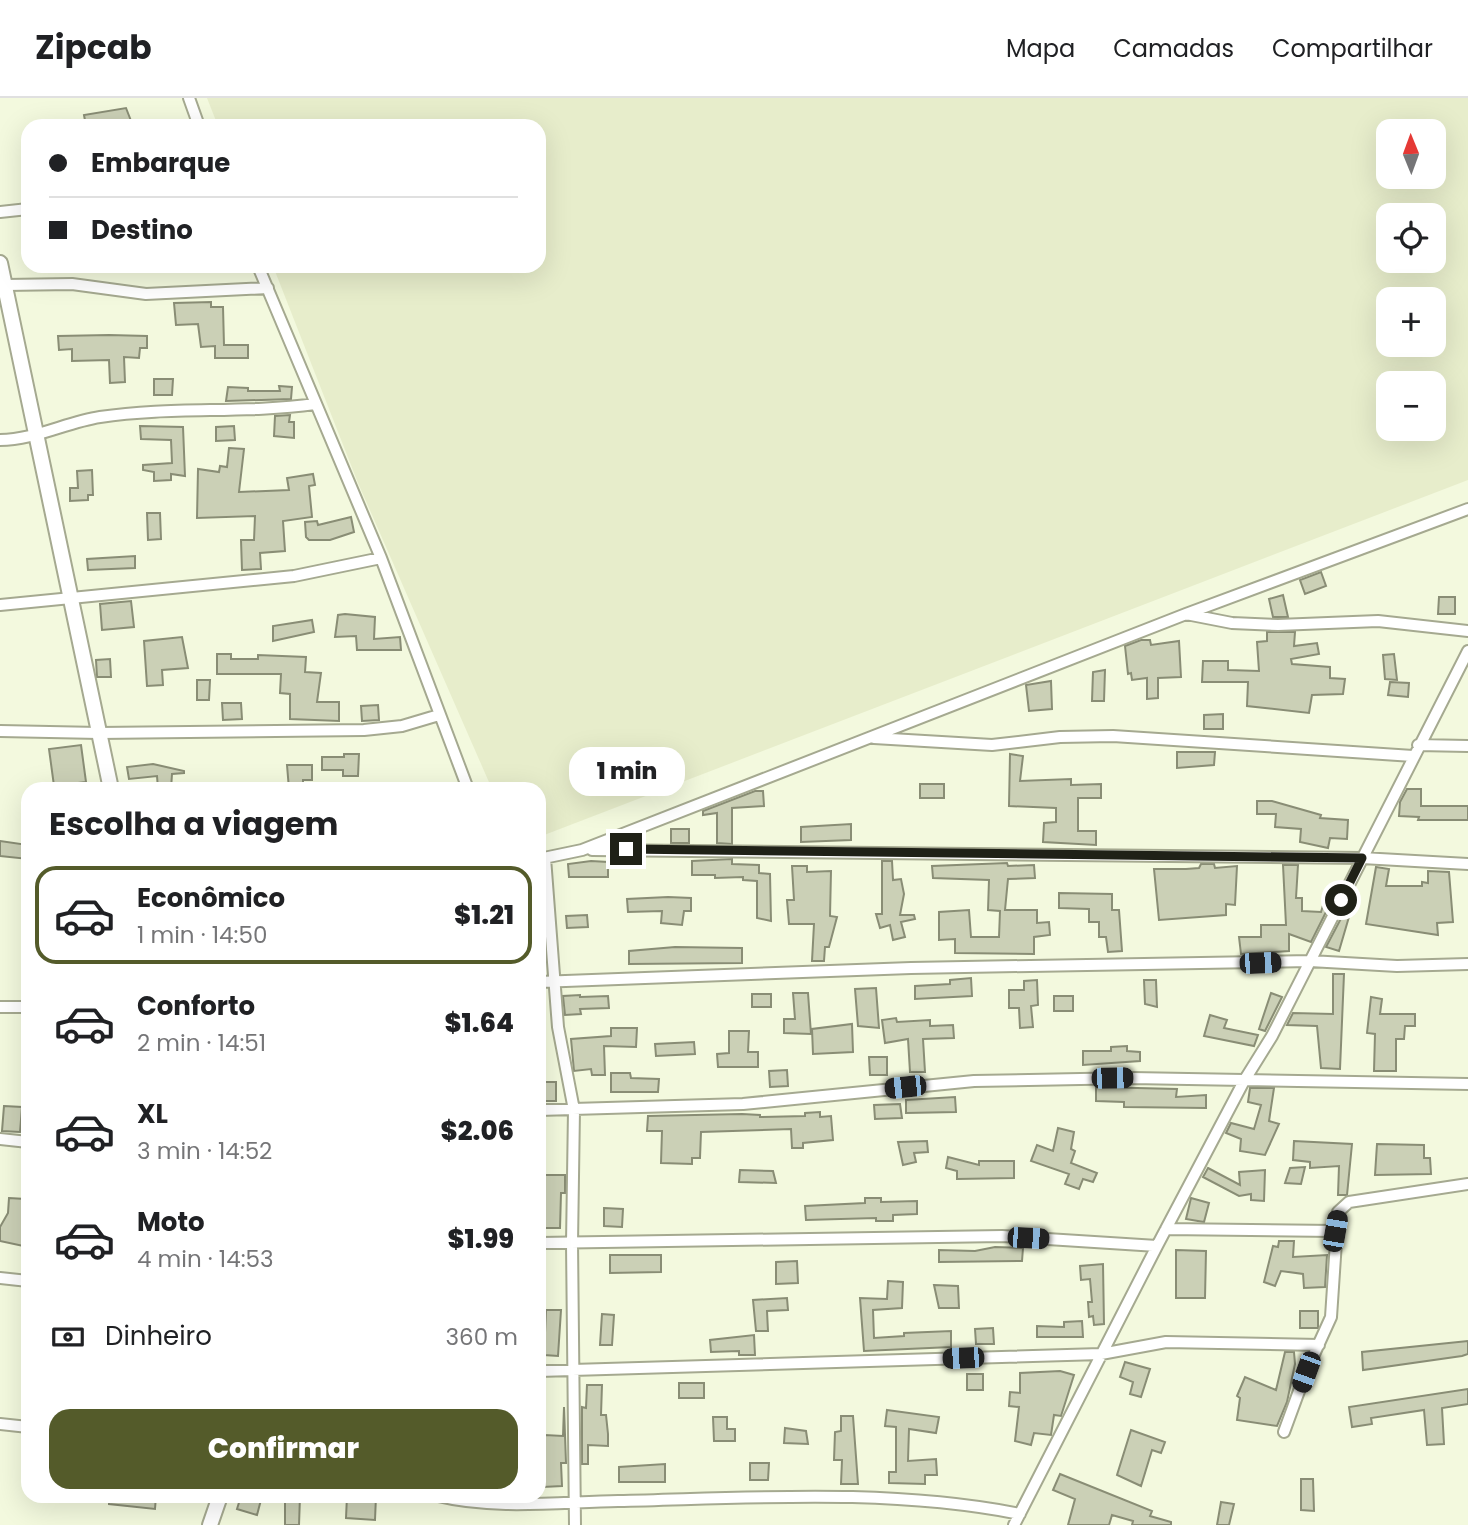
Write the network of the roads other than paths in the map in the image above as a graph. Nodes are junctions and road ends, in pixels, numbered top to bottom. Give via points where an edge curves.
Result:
1 (189, 98) edge
2 (197, 119) edge
3 (21, 210) edge
4 (0, 212) edge
5 (0, 263) edge
6 (261, 273) edge
7 (268, 288) junction
8 (4, 293) edge
9 (315, 404) junction
10 (36, 433) junction
11 (0, 440) edge
12 (1465, 511) edge
13 (381, 558) junction
14 (71, 596) junction
15 (0, 605) edge
16 (1186, 614) junction
17 (1468, 631) edge
18 (1468, 651) edge
19 (439, 715) junction
20 (0, 731) edge
21 (99, 733) junction
22 (871, 737) junction
23 (1468, 746) edge
24 (1416, 750) junction
25 (110, 782) edge
26 (465, 782) edge
27 (582, 850) junction
28 (546, 857) edge
29 (1362, 858) junction
30 (1468, 864) edge
31 (546, 896) edge
32 (1310, 961) junction
33 (1468, 964) edge
34 (555, 981) junction
35 (546, 982) edge
36 (0, 1007) edge
37 (21, 1007) edge
38 (1244, 1081) junction
39 (1468, 1084) edge
40 (546, 1110) edge
41 (574, 1110) junction
42 (0, 1139) edge
43 (21, 1141) edge
44 (1468, 1184) edge
45 (1166, 1229) junction
46 (1335, 1231) junction
47 (546, 1242) edge
48 (572, 1243) junction
49 (1157, 1246) junction
50 (0, 1278) edge
51 (21, 1280) edge
52 (1319, 1345) junction
53 (1101, 1354) junction
54 (575, 1369) junction
55 (546, 1371) edge
56 (0, 1423) edge
57 (21, 1426) edge
58 (1284, 1432) dead end
59 (546, 1502) edge
60 (574, 1502) junction
61 (218, 1503) edge
62 (1020, 1514) junction
63 (210, 1525) edge
64 (575, 1525) edge
65 (1014, 1525) edge

1 - 2 street
3 - 4 street
5 - 8 street
6 - 7 street
7 - 8 street via 146,294 72,284
7 - 9 street
8 - 10 street
9 - 10 street via 244,411 163,410 97,417
9 - 13 street
10 - 11 street
10 - 14 street
12 - 16 street
13 - 14 street via 294,576
13 - 19 street
14 - 15 street
14 - 21 street
16 - 17 street via 1232,623 1378,621
16 - 22 street
18 - 24 street
19 - 21 street via 402,726 364,730
19 - 26 street
20 - 21 street
21 - 25 street
22 - 24 street via 992,746 1113,736
22 - 27 street
23 - 24 street
24 - 29 street
27 - 28 street
27 - 29 street
29 - 30 street
29 - 32 street
31 - 34 street
32 - 33 street
32 - 34 street via 911,968
32 - 38 street
34 - 35 street
34 - 41 street via 558,1027
36 - 37 street
38 - 39 street
38 - 41 street via 1132,1077 974,1080 743,1104
38 - 45 street
40 - 41 street
41 - 48 street
42 - 43 street
44 - 46 street via 1349,1202 1338,1212
45 - 46 street
45 - 49 street
46 - 52 street via 1331,1317
47 - 48 street
48 - 49 street via 1002,1236
48 - 54 street
49 - 53 street
50 - 51 street
52 - 53 street via 1166,1342
52 - 58 street
53 - 54 street
53 - 62 street
54 - 55 street
54 - 60 street
56 - 57 street
59 - 60 street
60 - 62 street via 846,1498 971,1504
60 - 64 street
61 - 63 street
62 - 65 street

